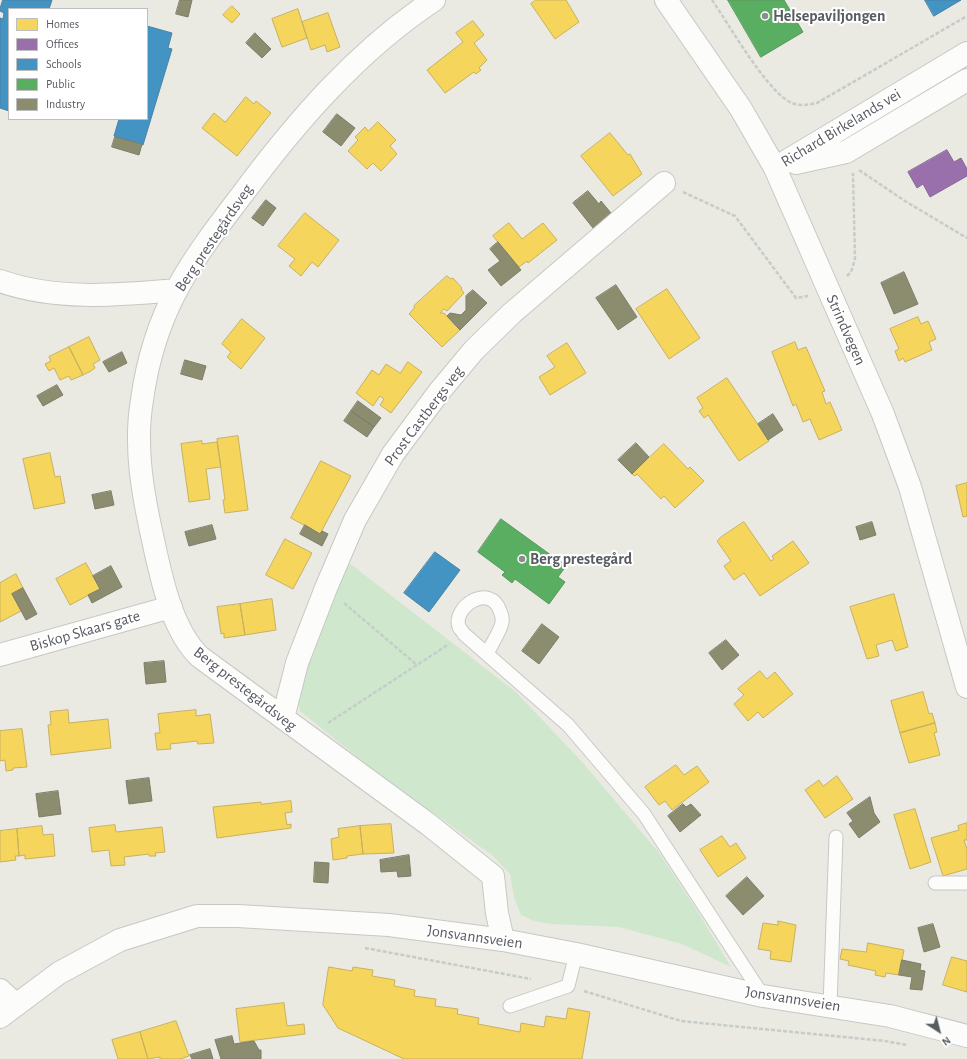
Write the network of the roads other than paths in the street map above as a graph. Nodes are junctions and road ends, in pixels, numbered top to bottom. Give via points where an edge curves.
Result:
1 (434, 0) edge
2 (666, 0) edge
3 (967, 53) edge
4 (967, 80) edge
5 (775, 168) junction
6 (664, 183) road end
7 (0, 281) edge
8 (177, 290) junction
9 (171, 606) junction
10 (487, 654) junction
11 (0, 655) edge
12 (967, 688) edge
13 (283, 718) junction
14 (836, 837) dead end
15 (935, 883) dead end
16 (967, 883) edge
17 (504, 940) junction
18 (576, 954) junction
19 (0, 990) edge
20 (763, 996) junction
21 (510, 1006) dead end
22 (830, 1006) junction
23 (8, 1011) edge
24 (967, 1036) edge

1 - 8 street, Berg prestegårdsveg via 360,58 300,120 219,225
2 - 5 street, Strindvegen via 741,109
3 - 5 street, Richard Birkelands vei
4 - 5 street, Richard Birkelands vei via 846,152
5 - 12 street, Strindvegen via 883,414 910,487
6 - 13 street, Prost Castbergs veg via 512,313 474,350 393,454 355,520 326,588 297,663
7 - 8 street via 64,295 118,295
8 - 9 street, Berg prestegårdsveg via 151,359 141,402 139,435 147,515
9 - 11 street, Biskop Skaars gate
9 - 13 street, Berg prestegårdsveg via 182,634 194,651
10 - 10 lane via 464,634 459,627 458,619 467,605 483,597 496,601 502,616 501,626
10 - 20 lane via 568,726 644,814
13 - 17 street, Berg prestegårdsveg via 428,824 492,876
14 - 22 lane
15 - 16 lane
17 - 18 street, Jonsvannsveien
17 - 23 street, Jonsvannsveien via 389,925 197,916 120,940 59,973
18 - 20 street, Jonsvannsveien
18 - 21 lane via 568,986
19 - 23 street
20 - 22 street, Jonsvannsveien
22 - 24 street, Jonsvannsveien via 910,1020

